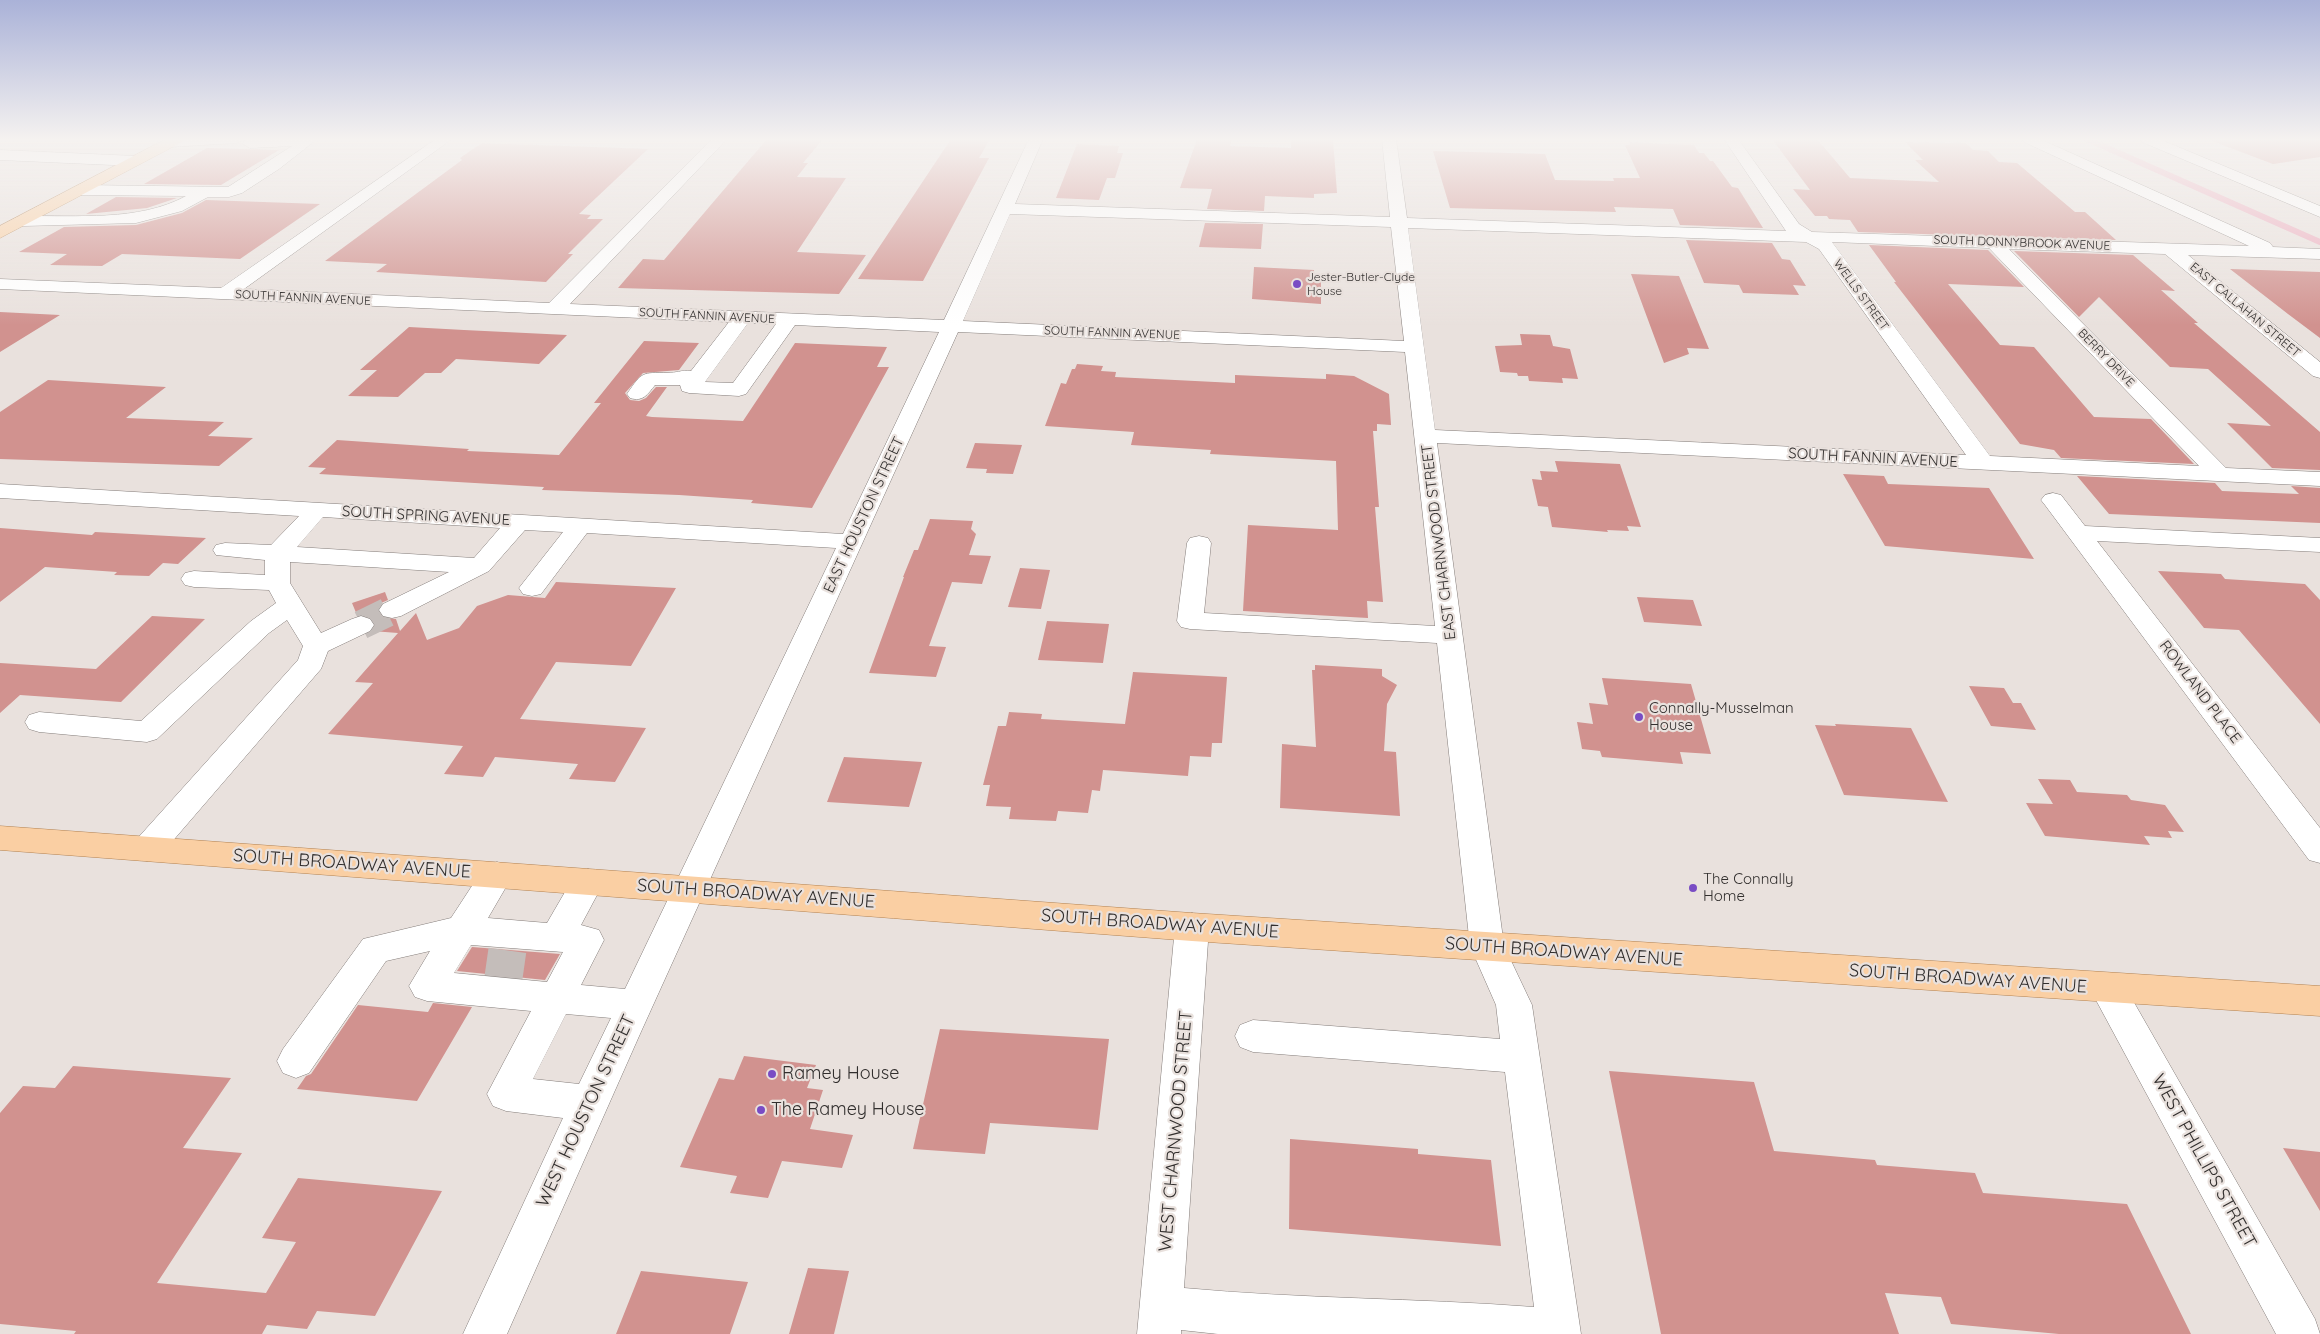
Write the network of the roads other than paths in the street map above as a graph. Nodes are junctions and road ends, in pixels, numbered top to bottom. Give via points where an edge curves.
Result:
1 (60, 201) edge
2 (189, 201) edge
3 (357, 201) edge
4 (659, 201) edge
5 (1008, 201) edge
6 (1397, 201) edge
7 (1774, 201) edge
8 (2164, 201) edge
9 (2295, 201) edge
10 (1005, 209) junction
11 (2320, 212) edge
12 (24, 221) junction
13 (1399, 222) junction
14 (0, 233) edge
15 (1807, 236) junction
16 (1992, 242) junction
17 (2170, 248) junction
18 (2274, 252) junction
19 (2320, 254) edge
20 (0, 284) edge
21 (224, 295) junction
22 (553, 310) junction
23 (743, 317) junction
24 (789, 320) junction
25 (951, 326) junction
26 (1415, 347) junction
27 (2320, 372) edge
28 (697, 378) junction
29 (637, 394) dead end
30 (1426, 436) junction
31 (1983, 463) junction
32 (2220, 475) junction
33 (2320, 479) edge
34 (0, 491) edge
35 (2053, 500) dead end
36 (317, 510) junction
37 (519, 522) junction
38 (580, 526) junction
39 (2080, 533) junction
40 (852, 542) junction
41 (1199, 542) dead end
42 (2320, 546) edge
43 (225, 550) dead end
44 (278, 553) junction
45 (480, 566) junction
46 (194, 579) dead end
47 (532, 588) dead end
48 (284, 594) junction
49 (392, 610) tunnel mouth
50 (361, 625) tunnel mouth
51 (1450, 635) junction
52 (316, 646) junction
53 (39, 722) dead end
54 (0, 838) edge
55 (147, 849) junction
56 (2320, 851) edge
57 (497, 875) junction
58 (588, 882) junction
59 (688, 889) junction
60 (1192, 928) junction
61 (463, 930) junction
62 (557, 937) junction
63 (1487, 946) junction
64 (2108, 989) junction
65 (558, 998) junction
66 (2320, 1002) edge
67 (634, 1005) junction
68 (1253, 1036) dead end
69 (1521, 1057) junction
70 (296, 1061) dead end
71 (589, 1103) junction
72 (1160, 1320) edge
73 (1559, 1332) edge
74 (485, 1334) edge
75 (2300, 1334) edge

1 - 12 main road
2 - 12 street via 176,208 136,218
3 - 21 street
4 - 22 street
5 - 10 street, EAST HOUSTON STREET
6 - 13 street, EAST CHARNWOOD STREET
7 - 15 street, WELLS STREET via 1793,228
8 - 18 street
9 - 11 street
10 - 13 street, SOUTH DONNYBROOK AVENUE
10 - 25 street, EAST HOUSTON STREET
12 - 14 main road
13 - 15 street, SOUTH DONNYBROOK AVENUE
13 - 26 street, EAST CHARNWOOD STREET
15 - 16 street, SOUTH DONNYBROOK AVENUE
15 - 31 street, WELLS STREET via 1825,245
16 - 17 street, SOUTH DONNYBROOK AVENUE
16 - 32 street, BERRY DRIVE
17 - 18 street, SOUTH DONNYBROOK AVENUE
17 - 27 street, EAST CALLAHAN STREET
18 - 19 street, SOUTH DONNYBROOK AVENUE
20 - 21 street, SOUTH FANNIN AVENUE
21 - 22 street, SOUTH FANNIN AVENUE
22 - 23 street, SOUTH FANNIN AVENUE
23 - 24 street, SOUTH FANNIN AVENUE
23 - 28 street
24 - 25 street, SOUTH FANNIN AVENUE
24 - 28 street via 739,390 690,387
25 - 26 street, SOUTH FANNIN AVENUE
25 - 40 street, EAST HOUSTON STREET
26 - 30 street, EAST CHARNWOOD STREET
28 - 29 street via 649,378
30 - 31 street, SOUTH FANNIN AVENUE
30 - 51 street, EAST CHARNWOOD STREET
31 - 32 street, SOUTH FANNIN AVENUE
32 - 33 street, SOUTH FANNIN AVENUE
34 - 36 street, SOUTH SPRING AVENUE
35 - 39 street, ROWLAND PLACE
36 - 37 street, SOUTH SPRING AVENUE
36 - 44 street
37 - 38 street, SOUTH SPRING AVENUE
37 - 45 street
38 - 40 street, SOUTH SPRING AVENUE
38 - 47 street
39 - 42 street
39 - 56 street, ROWLAND PLACE
40 - 59 street, EAST HOUSTON STREET
41 - 51 street via 1190,620
43 - 44 street
44 - 45 street
44 - 48 street
45 - 49 street
46 - 48 street
48 - 52 street
48 - 53 street via 260,627 147,732
50 - 52 street
51 - 63 street, EAST CHARNWOOD STREET
52 - 55 street via 311,663
54 - 55 main road, SOUTH BROADWAY AVENUE
55 - 57 main road, SOUTH BROADWAY AVENUE
57 - 58 main road, SOUTH BROADWAY AVENUE
57 - 61 street
58 - 59 main road, SOUTH BROADWAY AVENUE
58 - 62 street
59 - 60 main road, SOUTH BROADWAY AVENUE
59 - 67 street, WEST HOUSTON STREET
60 - 63 main road, SOUTH BROADWAY AVENUE
60 - 72 street, WEST CHARNWOOD STREET
61 - 62 street via 509,940
61 - 65 street via 427,986 502,990
61 - 70 street via 375,949
62 - 65 street via 587,940
63 - 64 main road, SOUTH BROADWAY AVENUE
63 - 69 street, EAST CHARNWOOD STREET via 1514,1006
64 - 66 main road, SOUTH BROADWAY AVENUE
64 - 75 street, WEST PHILLIPS STREET
65 - 67 street
65 - 71 street via 506,1094
67 - 71 street, WEST HOUSTON STREET
68 - 69 street
69 - 73 street, EAST CHARNWOOD STREET
71 - 74 street, WEST HOUSTON STREET
72 - 73 street via 1255,1316 1444,1322

